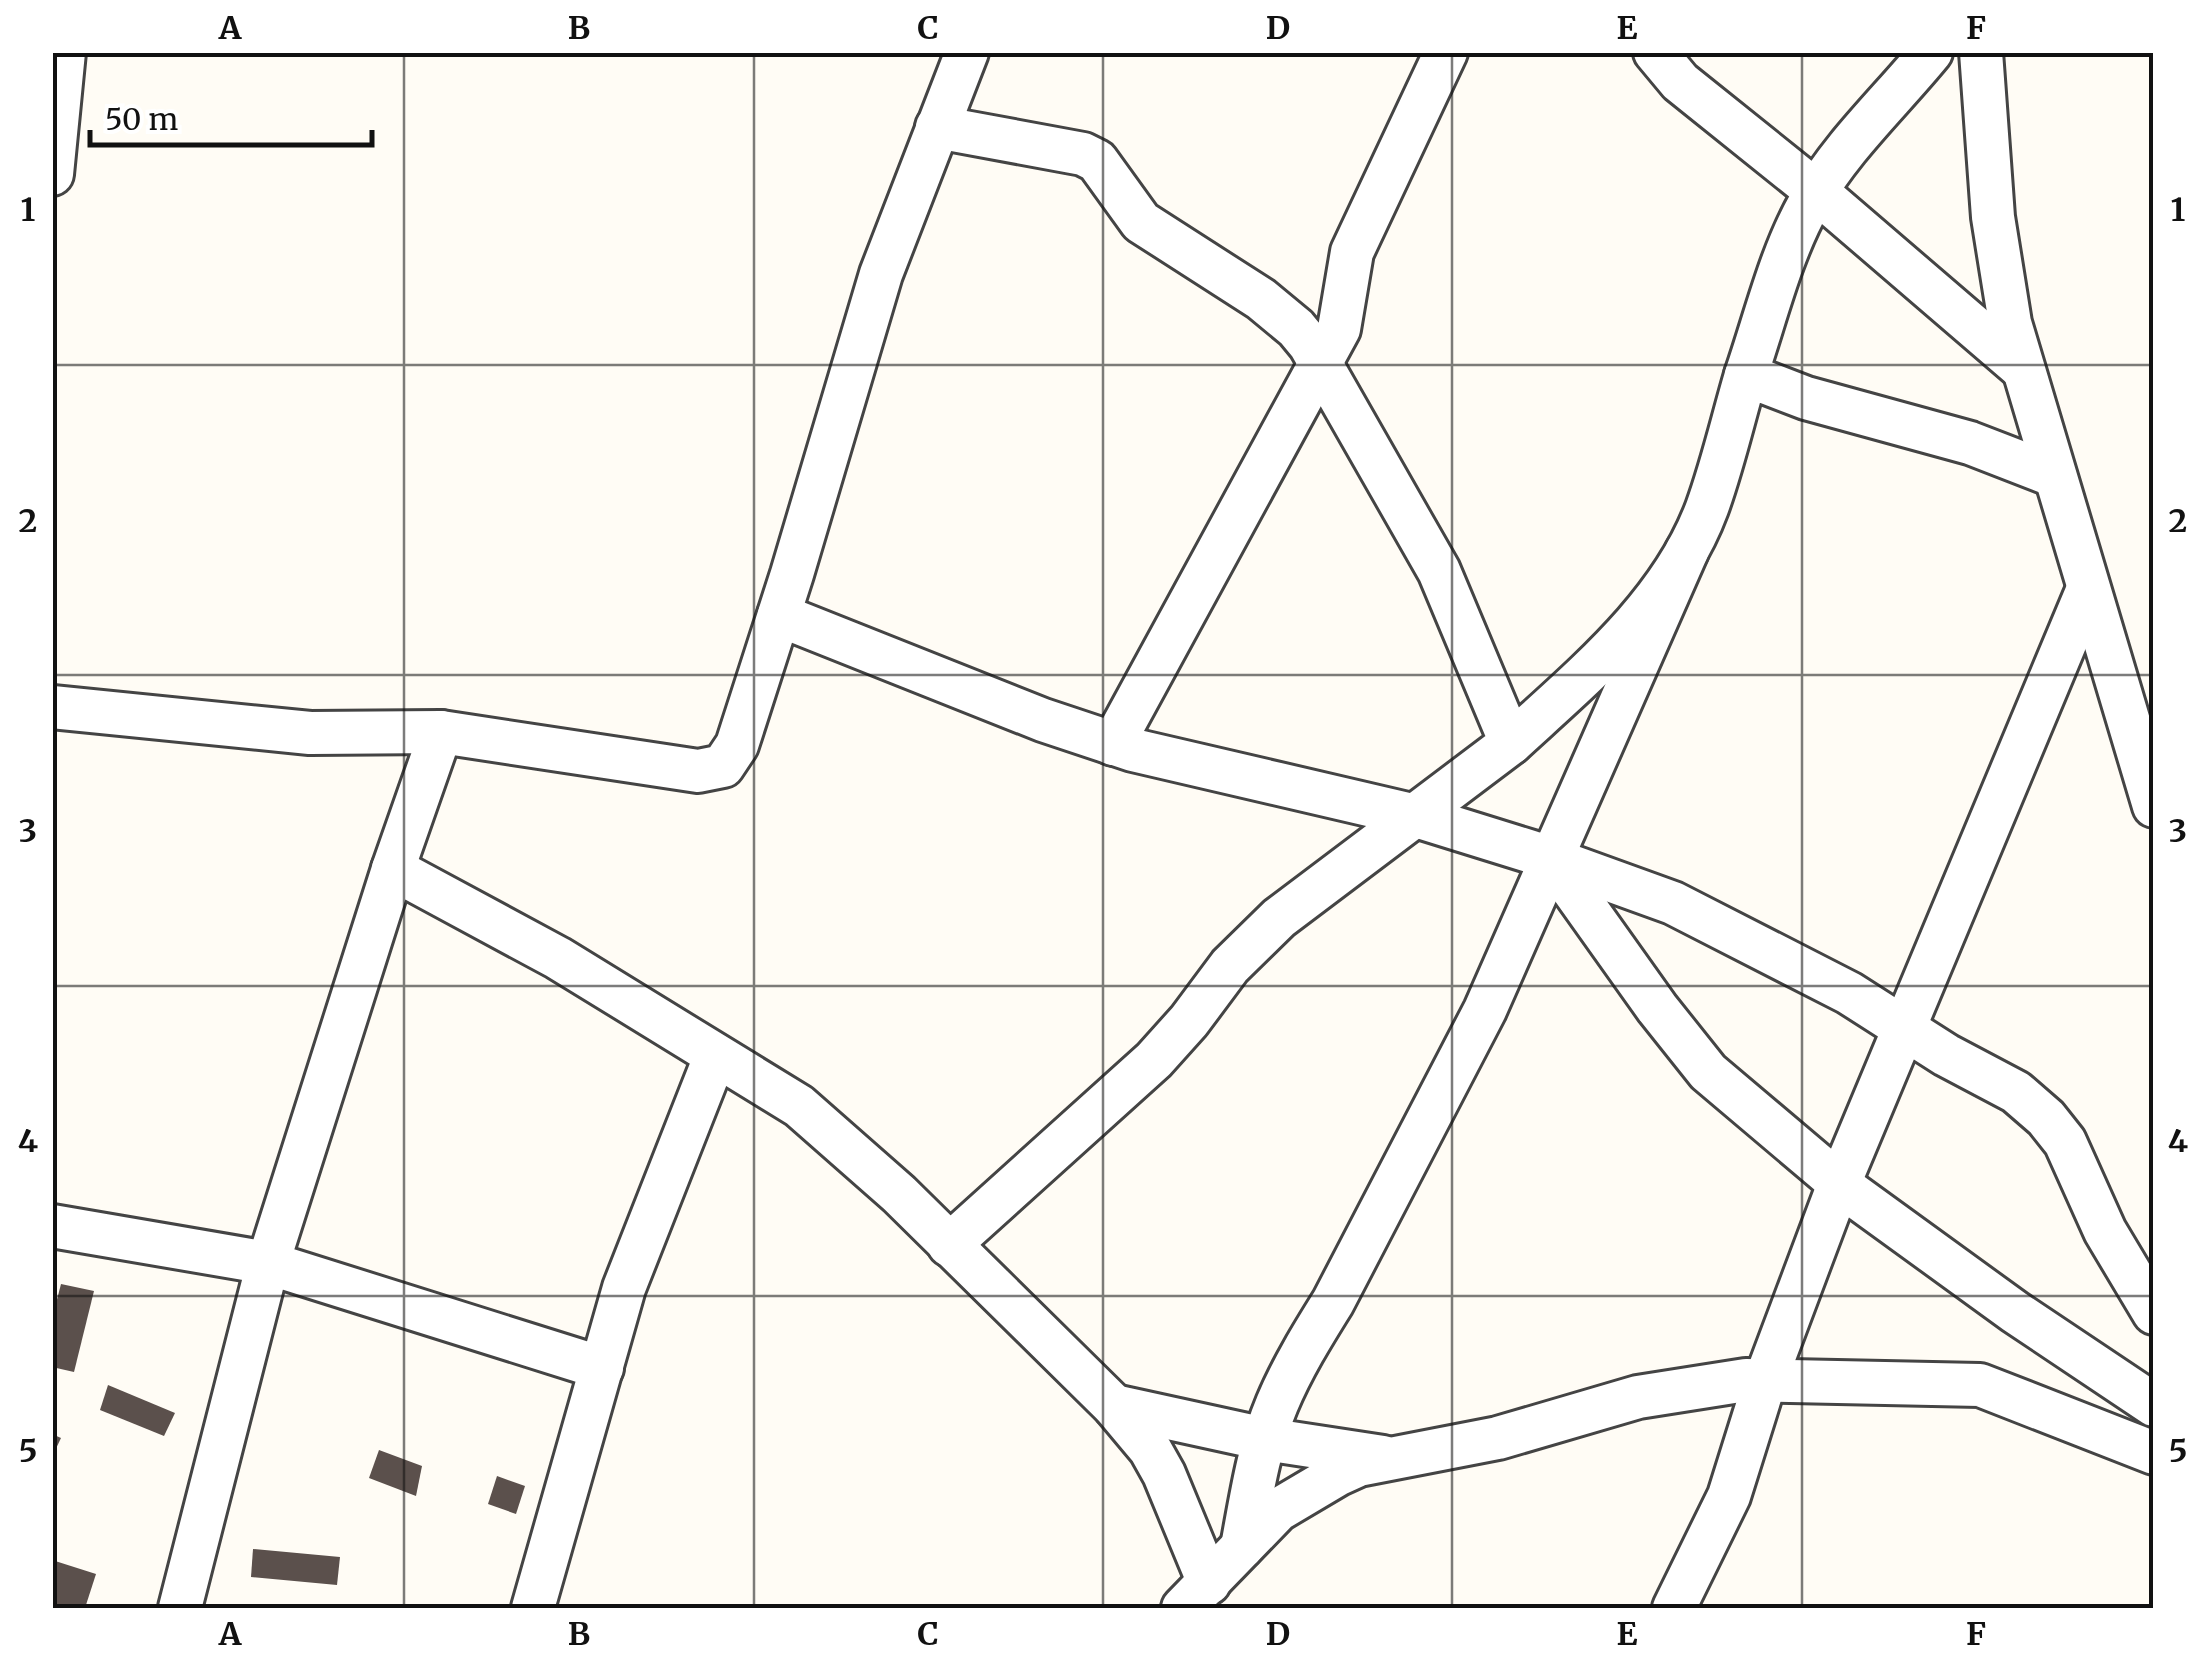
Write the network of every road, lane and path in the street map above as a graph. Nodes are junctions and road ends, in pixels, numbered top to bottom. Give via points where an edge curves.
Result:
1 (64, 52) edge
2 (966, 52) edge
3 (1446, 52) edge
4 (1655, 52) edge
5 (1931, 52) edge
6 (1982, 52) edge
7 (938, 128) junction
8 (52, 174) edge
9 (1817, 192) junction
10 (1322, 361) junction
11 (2023, 369) junction
12 (1746, 374) junction
13 (2055, 476) junction
14 (1687, 550) junction
15 (2087, 591) junction
16 (779, 616) junction
17 (52, 707) edge
18 (441, 732) junction
19 (1512, 743) junction
20 (1113, 744) junction
21 (2154, 806) edge
22 (1416, 816) junction
23 (1552, 859) junction
24 (393, 869) junction
25 (1904, 1028) junction
26 (715, 1057) junction
27 (1840, 1184) junction
28 (52, 1226) edge
29 (949, 1245) junction
30 (268, 1264) junction
31 (2154, 1313) edge
32 (602, 1368) junction
33 (1765, 1381) junction
34 (2154, 1405) edge
35 (1114, 1406) junction
36 (1266, 1439) junction
37 (2154, 1452) edge
38 (1394, 1458) junction
39 (1242, 1547) junction
40 (1196, 1596) edge
41 (180, 1608) edge
42 (533, 1608) edge
43 (1674, 1608) edge

1 - 8 street
2 - 7 street
3 - 10 street via 1352,252 1339,329
4 - 9 street via 1680,82
5 - 9 street
6 - 11 street via 1993,217
7 - 10 street via 1097,161 1141,222 1261,299
7 - 16 street via 881,274
9 - 11 street
9 - 12 street via 1787,252
10 - 19 street via 1439,571
10 - 20 street
11 - 13 street
12 - 13 street
12 - 14 street via 1706,511
13 - 15 street
14 - 19 street via 1641,618
14 - 23 street
15 - 21 street
15 - 25 street
16 - 18 street via 738,745 723,766 698,771
16 - 20 street
17 - 18 street via 310,733
18 - 24 street
19 - 22 street
20 - 22 street
22 - 23 street
22 - 29 street via 1279,918 1230,966 1154,1060
23 - 25 street via 1673,903
23 - 27 street via 1708,1072
23 - 36 street via 1485,1010 1276,1404
24 - 26 street via 558,958
24 - 30 street
25 - 27 street
25 - 31 street via 2016,1092 2046,1118
26 - 29 street via 799,1106
26 - 32 street via 624,1288
27 - 33 street
27 - 34 street
28 - 30 street
29 - 35 street
30 - 32 street
30 - 41 street
32 - 42 street
33 - 37 street via 1980,1385
33 - 38 street via 1638,1397 1498,1438
33 - 43 street via 1729,1496
35 - 36 street
35 - 40 street via 1164,1474
36 - 38 street
36 - 39 street
38 - 39 street via 1359,1465 1306,1492
39 - 40 street

